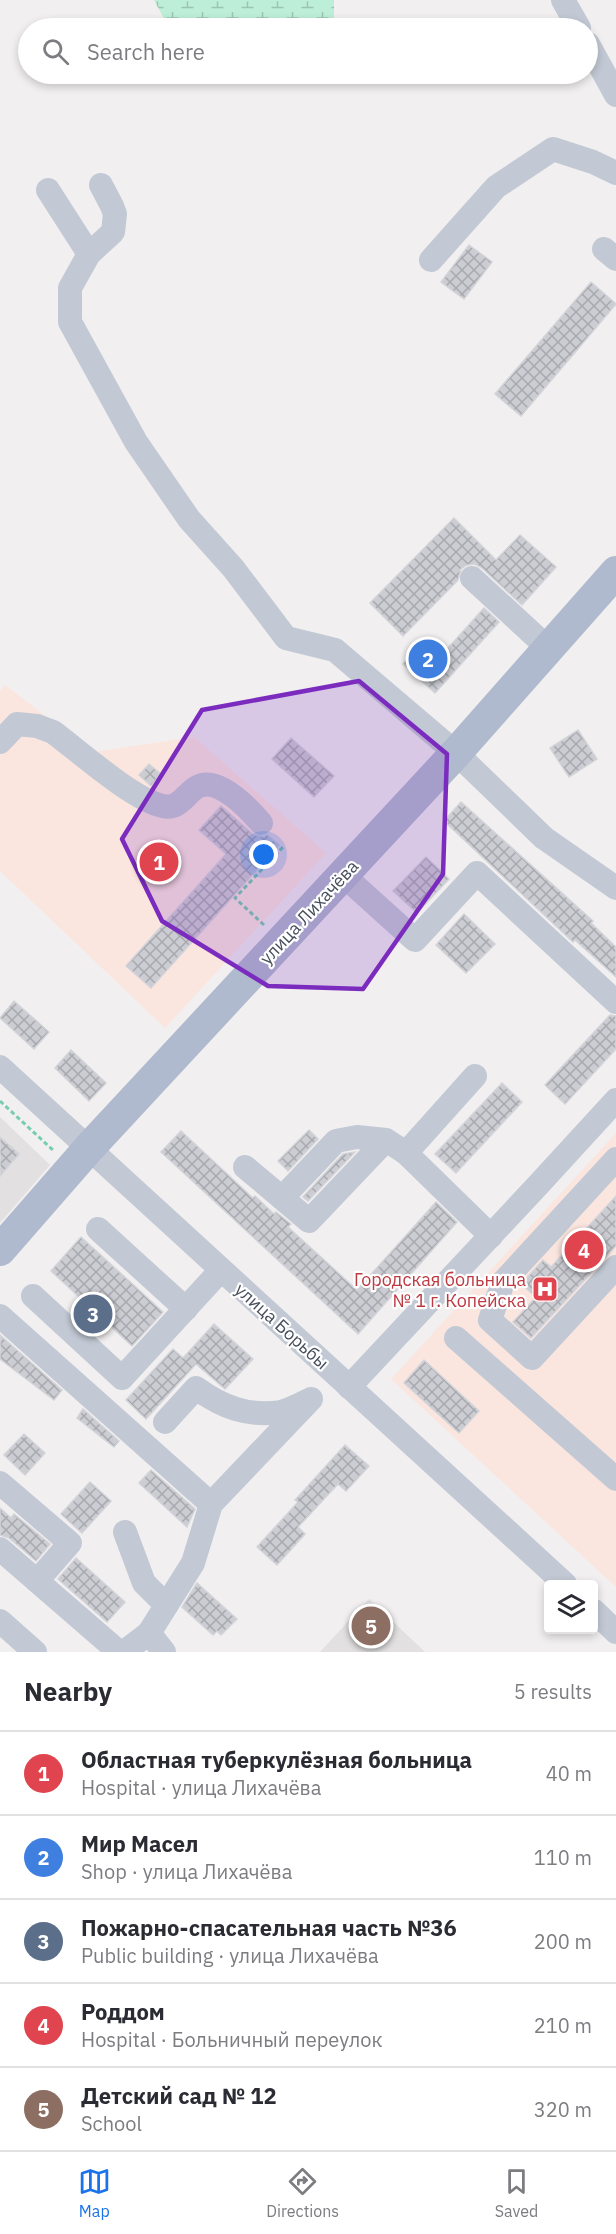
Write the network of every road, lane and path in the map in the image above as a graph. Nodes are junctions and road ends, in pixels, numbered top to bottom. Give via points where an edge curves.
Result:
1 (563, 0) edge
2 (573, 18) edge
3 (598, 62) edge
4 (616, 95) edge
5 (616, 173) edge
6 (101, 184) dead end
7 (48, 190) dead end
8 (89, 254) junction
9 (431, 260) dead end
10 (616, 572) edge
11 (472, 578) dead end
12 (548, 648) junction
13 (0, 742) edge
14 (456, 753) junction
15 (261, 823) dead end
16 (283, 847) dead end
17 (343, 875) junction
18 (616, 888) edge
19 (281, 941) junction
20 (616, 1002) edge
21 (0, 1067) edge
22 (475, 1076) dead end
23 (616, 1100) edge
24 (0, 1101) edge
25 (396, 1147) junction
26 (80, 1158) junction
27 (616, 1159) edge
28 (245, 1167) dead end
29 (539, 1184) junction
30 (282, 1198) junction
31 (568, 1210) junction
32 (98, 1229) dead end
33 (491, 1236) junction
34 (0, 1250) edge
35 (616, 1267) edge
36 (220, 1270) junction
37 (33, 1296) dead end
38 (186, 1309) junction
39 (0, 1316) edge
40 (456, 1338) dead end
41 (342, 1381) junction
42 (311, 1400) junction
43 (165, 1422) dead end
44 (616, 1479) edge
45 (0, 1483) edge
46 (212, 1504) junction
47 (125, 1532) dead end
48 (0, 1549) edge
49 (561, 1580) edge
50 (37, 1581) junction
51 (166, 1605) junction
52 (598, 1615) edge
53 (0, 1621) edge
54 (616, 1632) edge
55 (149, 1633) junction
56 (35, 1652) edge
57 (119, 1652) edge
58 (124, 1652) edge
59 (164, 1652) edge

1 - 2 street
3 - 4 street
5 - 9 street via 553,149 496,187
6 - 8 street via 115,214 113,232
7 - 8 street
8 - 14 street via 70,288 70,322 136,442 189,519 233,568 286,638 335,650
10 - 12 main road, улица Лихачёва
11 - 12 street
12 - 14 main road, улица Лихачёва
13 - 15 street via 17,724 37,726 53,732 140,797 172,806 198,786 215,786 237,797
14 - 17 main road, улица Лихачёва
14 - 18 street via 544,838
16 - 19 path via 235,898
17 - 19 main road, улица Лихачёва
17 - 20 street via 415,940 477,873
19 - 26 main road, улица Лихачёва
21 - 26 street, улица Борьбы
22 - 25 street
23 - 29 street
24 - 26 path
25 - 30 street via 357,1137 336,1141
25 - 30 street via 309,1221
25 - 33 street
26 - 34 main road, улица Лихачёва
26 - 36 street, улица Борьбы
27 - 31 street
28 - 30 street
29 - 31 street
29 - 33 street
31 - 35 street via 502,1282 490,1320 532,1358
32 - 38 street
33 - 41 street
36 - 38 street
36 - 41 street, улица Борьбы
37 - 38 street via 122,1378
39 - 46 street
40 - 44 street
41 - 42 street
41 - 49 street, улица Борьбы
42 - 43 street via 282,1412 246,1413 215,1402 196,1388
42 - 46 street
45 - 50 street via 70,1544
46 - 51 street via 193,1563
47 - 51 street via 144,1583
48 - 50 street
50 - 57 street
51 - 55 street
52 - 54 street
53 - 56 street
55 - 58 street
55 - 59 street

